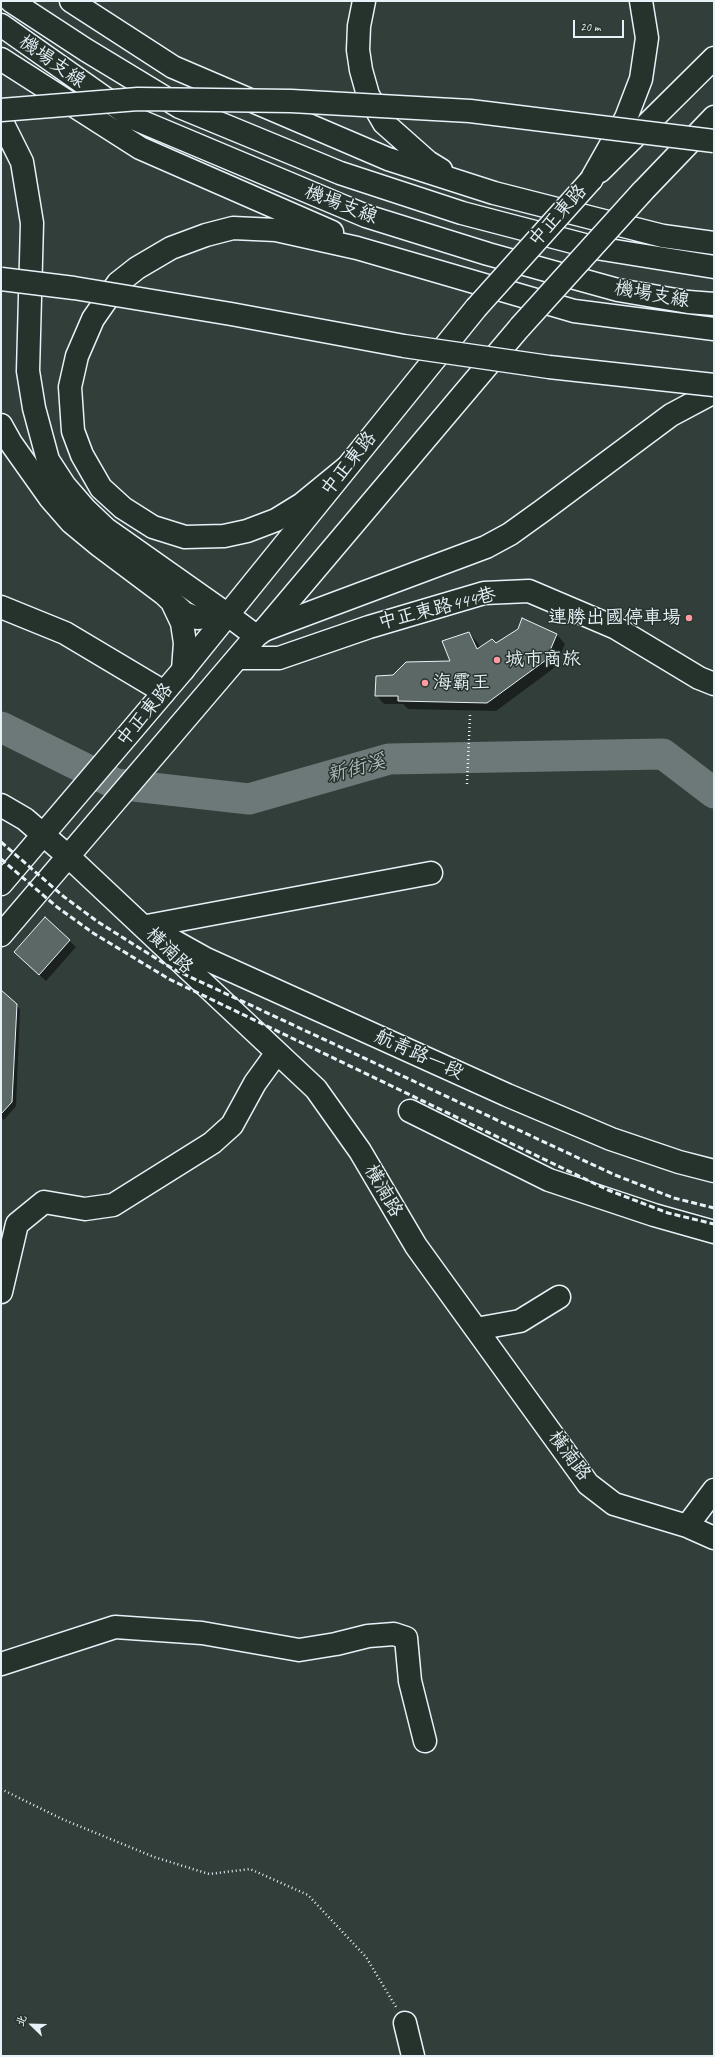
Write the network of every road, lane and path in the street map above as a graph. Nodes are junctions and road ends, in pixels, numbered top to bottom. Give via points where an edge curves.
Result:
1 (11, 1) edge
2 (70, 1) edge
3 (364, 1) edge
4 (641, 1) edge
5 (1, 26) edge
6 (714, 58) edge
7 (1, 59) edge
8 (1, 110) edge
9 (714, 118) edge
10 (1, 120) edge
11 (714, 142) edge
12 (591, 180) junction
13 (466, 185) junction
14 (714, 243) edge
15 (404, 262) junction
16 (714, 267) edge
17 (1, 279) edge
18 (714, 304) edge
19 (714, 329) edge
20 (714, 385) edge
21 (714, 392) edge
22 (1, 425) edge
23 (346, 468) junction
24 (173, 604) junction
25 (1, 607) edge
26 (228, 615) junction
27 (260, 633) junction
28 (238, 658) junction
29 (183, 670) junction
30 (714, 684) edge
31 (164, 692) junction
32 (470, 715) dead end
33 (467, 784) dead end
34 (1, 805) edge
35 (43, 834) junction
36 (69, 857) junction
37 (430, 873) dead end
38 (1, 884) edge
39 (140, 922) junction
40 (1, 935) edge
41 (276, 1054) junction
42 (410, 1111) dead end
43 (714, 1171) edge
44 (714, 1232) edge
45 (1, 1292) edge
46 (559, 1297) dead end
47 (476, 1329) junction
48 (714, 1490) edge
49 (687, 1526) junction
50 (714, 1538) edge
51 (1, 1664) edge
52 (425, 1742) dead end
53 (1, 1789) edge
54 (405, 2023) joint
55 (413, 2056) edge

1 - 16 main road, 機場支線 via 180,107 340,173 462,213 596,248
2 - 13 main road via 173,67 388,160
3 - 13 main road via 358,50 360,70 368,95 384,123 402,140 428,162
4 - 12 main road via 646,38 641,79 626,118
5 - 18 main road, 機場支線 via 133,118 366,216 488,254 618,290
6 - 12 main road, 中正東路
7 - 15 main road via 140,148
8 - 11 main road, bridge via 138,99 291,101 470,112
9 - 27 main road, 中正東路, bridge via 642,192 520,327
10 - 26 main road via 22,162 32,223 28,371 34,408 48,460 65,486 106,529
12 - 23 main road, 中正東路, bridge via 476,308
13 - 14 main road via 663,236
15 - 19 main road via 574,311
15 - 23 main road via 357,248 276,230 233,228 206,235 171,248 137,268 118,283 92,319 77,356 70,387 73,431 82,455 102,488 122,508 153,527 185,537 224,536 247,531 276,520 302,504
17 - 20 main road, bridge via 82,289 404,346 549,367
21 - 27 main road via 672,415 510,534 486,547
22 - 24 main road via 50,498 72,522 164,594
23 - 26 main road, 中正東路
24 - 26 main road via 184,613 197,618
24 - 29 main road via 182,623 185,643
25 - 31 main road via 65,633
26 - 27 main road
26 - 29 main road, 中正東路
27 - 28 main road, 中正東路
28 - 30 main road, 中正東路444巷 via 279,658 369,627 484,593 529,591 616,628
28 - 36 main road, 中正東路
29 - 31 main road, 中正東路
31 - 35 main road, 中正東路
32 - 33 path
34 - 35 main road, 橫湳路 via 25,819
35 - 36 main road, 橫湳路
35 - 38 main road, 中正東路
36 - 39 main road, 橫湳路
36 - 40 main road, 中正東路
37 - 39 main road
39 - 41 main road, 橫湳路
39 - 43 main road, 航青路一段 via 206,959 507,1095 611,1139
41 - 45 main road via 254,1083 232,1125 212,1143 112,1205 85,1209 44,1202 17,1224
41 - 47 main road, 橫湳路 via 316,1089 360,1151 416,1246
42 - 44 main road via 549,1180
46 - 47 main road via 520,1321
47 - 49 main road, 橫湳路 via 588,1484 614,1504
48 - 49 main road
49 - 50 main road, 橫湳路
51 - 52 main road via 115,1626 202,1633 299,1650 368,1636 394,1634 406,1638 410,1681
53 - 54 path via 62,1819 154,1857 209,1874 250,1868 308,1895 366,1957
54 - 55 main road

